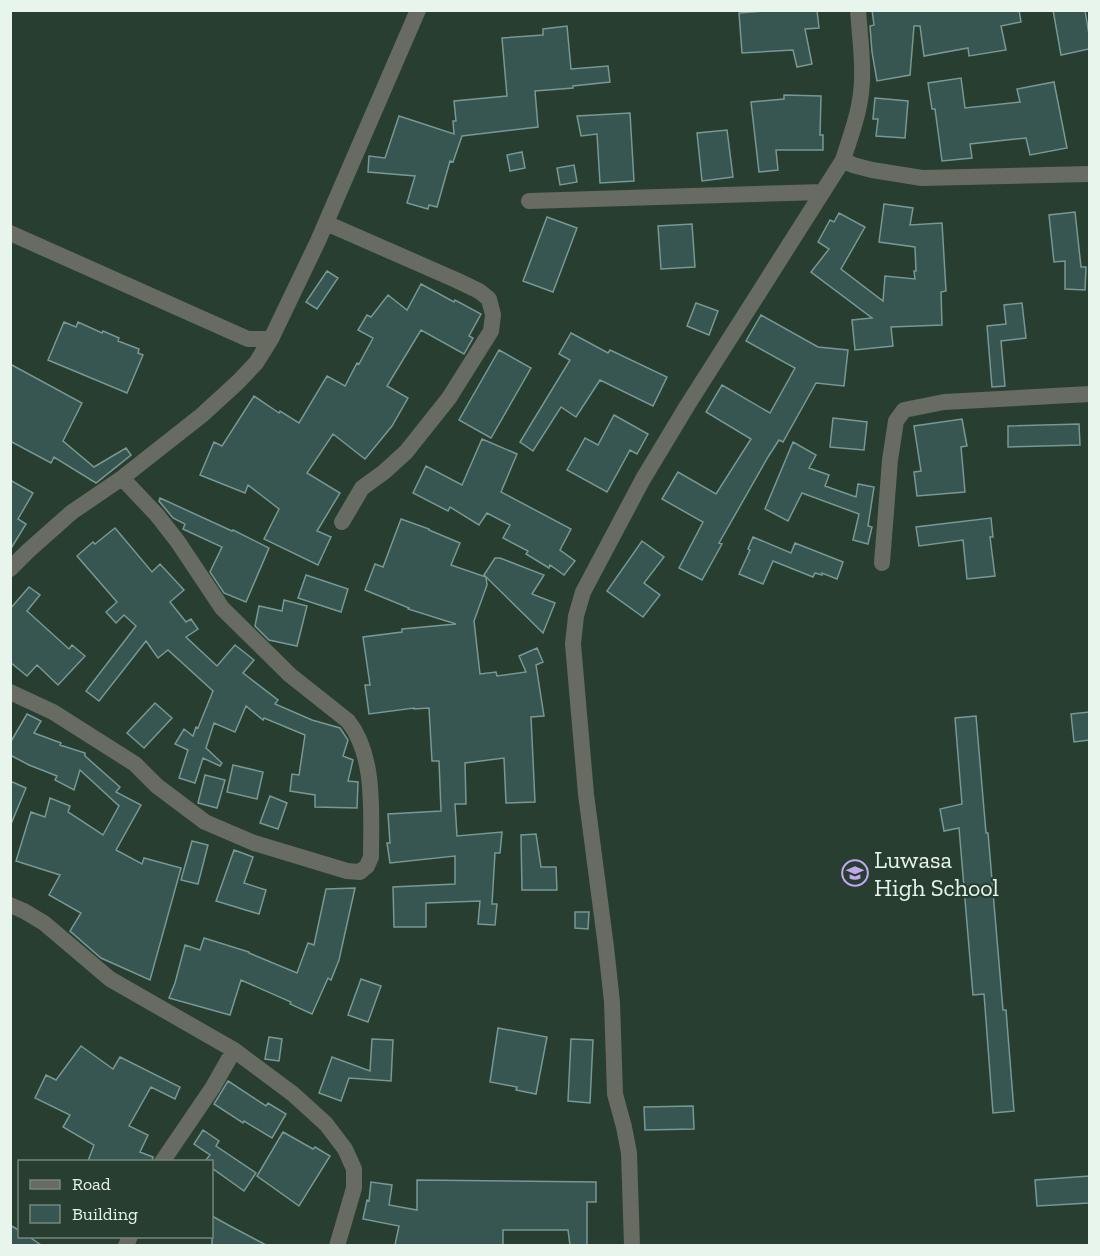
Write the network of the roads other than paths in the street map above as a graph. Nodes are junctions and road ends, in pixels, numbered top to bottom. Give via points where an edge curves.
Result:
1 (418, 10) edge
2 (858, 10) edge
3 (843, 160) junction
4 (1089, 174) edge
5 (823, 192) junction
6 (529, 201) dead end
7 (326, 223) junction
8 (10, 233) edge
9 (248, 339) junction
10 (271, 339) junction
11 (256, 363) junction
12 (1089, 394) edge
13 (122, 478) junction
14 (342, 522) dead end
15 (882, 563) dead end
16 (10, 569) edge
17 (10, 692) edge
18 (10, 905) edge
19 (234, 1050) junction
20 (162, 1160) edge
21 (337, 1245) edge
22 (632, 1245) edge

1 - 7 street
2 - 3 street via 860,100
3 - 4 street via 872,170 922,178
3 - 5 street
5 - 6 street
5 - 22 street via 643,479 583,592 576,616 573,644 584,771 612,1002 615,1094 629,1153
7 - 10 street
7 - 14 street via 479,291 489,299 493,315 491,331 449,398 406,452 362,488
8 - 9 street
9 - 10 street
9 - 11 street
10 - 11 street
11 - 13 street via 202,415
12 - 15 street via 944,402 904,410 896,421 890,460
13 - 16 street via 72,512
13 - 17 street via 171,533 222,608 290,675 356,730 371,792 371,856 367,866 360,872 347,871 254,843 205,822 135,764 53,712
18 - 19 street via 44,923 110,979
19 - 20 street
19 - 21 street via 326,1124 345,1149 354,1169 354,1188

